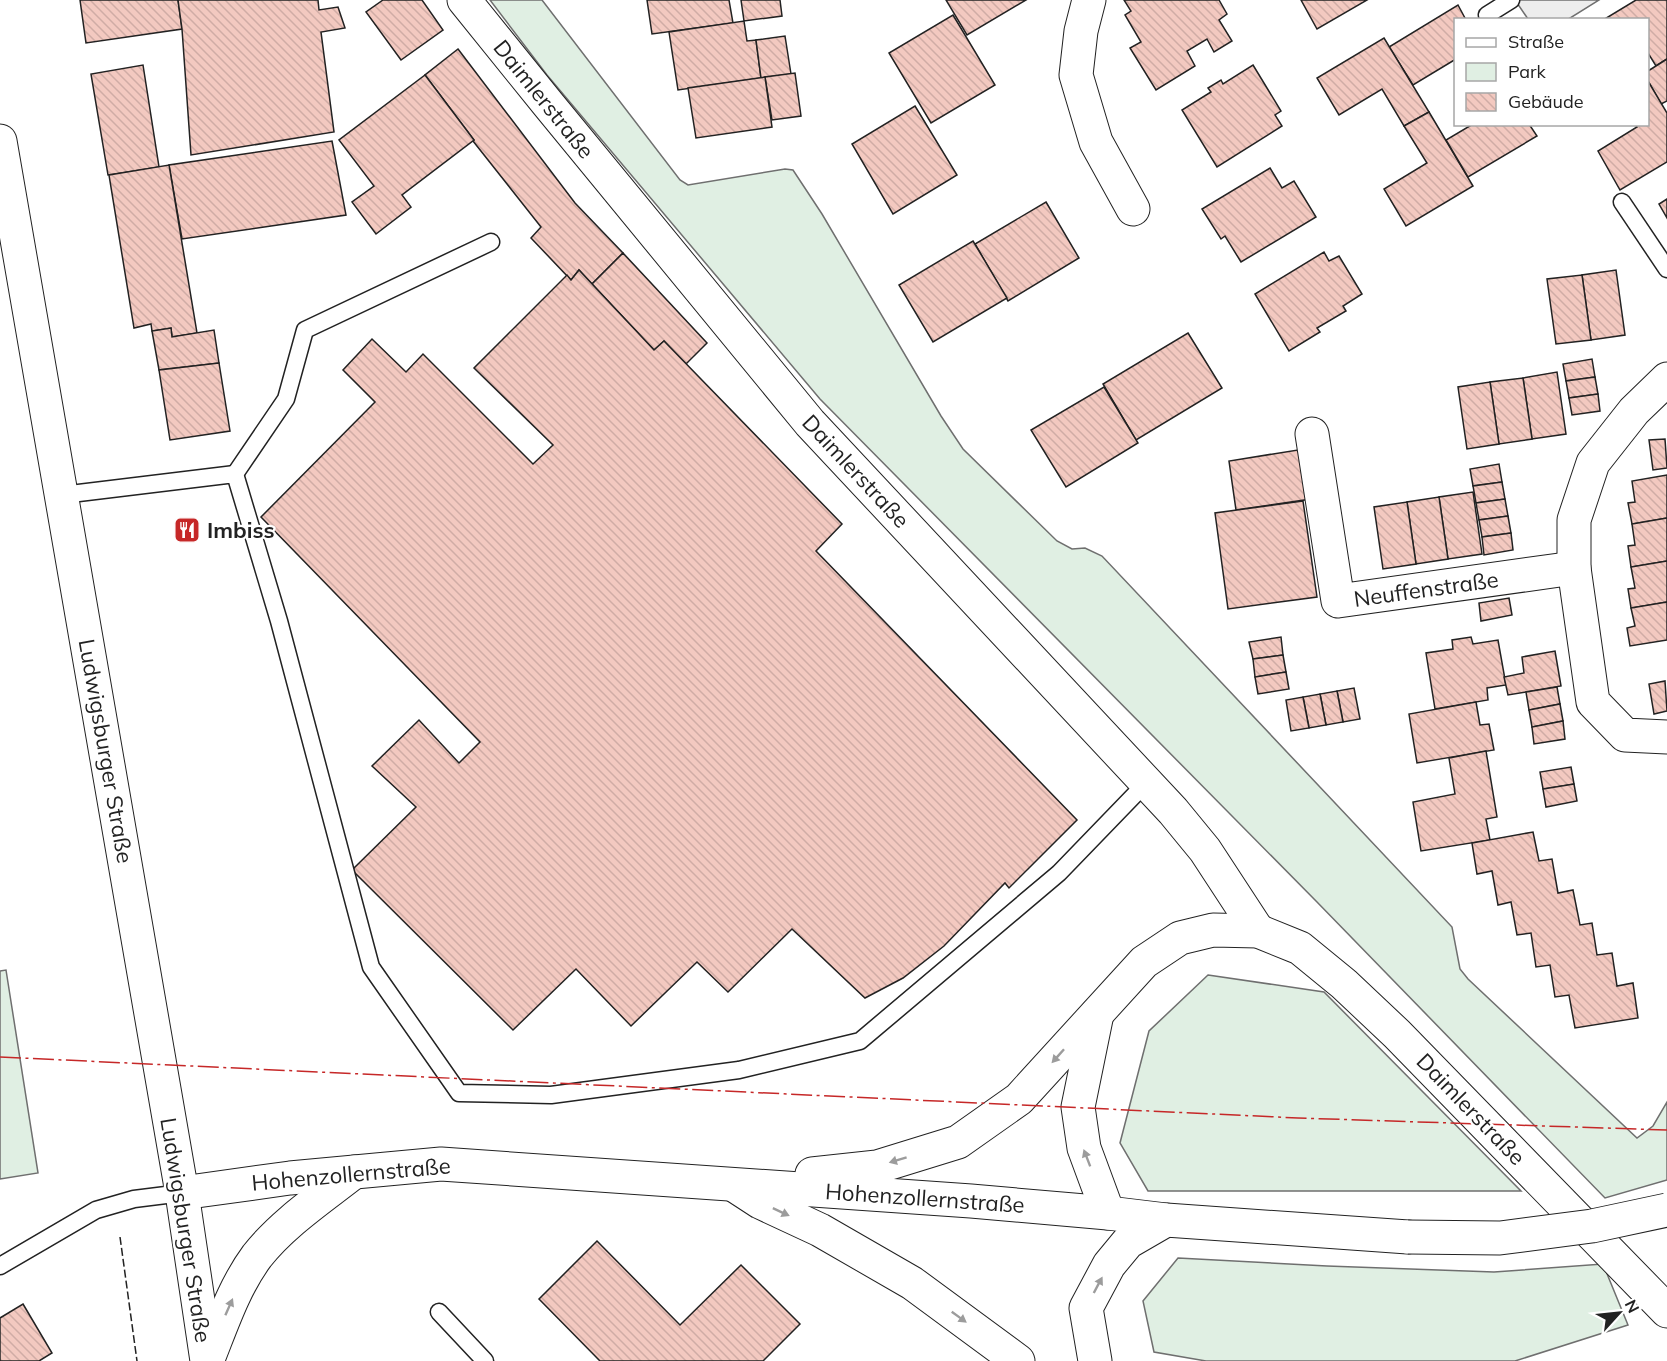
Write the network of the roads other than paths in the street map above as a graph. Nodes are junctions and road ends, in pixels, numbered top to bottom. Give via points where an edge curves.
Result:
1 (464, 0) edge
2 (1089, 0) edge
3 (1511, 0) edge
4 (1487, 15) dead end
5 (0, 141) edge
6 (1622, 202) dead end
7 (1133, 209) dead end
8 (491, 242) dead end
9 (1667, 269) edge
10 (1667, 379) edge
11 (1312, 434) dead end
12 (235, 474) junction
13 (62, 495) junction
14 (1574, 568) junction
15 (1667, 737) edge
16 (1146, 783) junction
17 (1258, 931) junction
18 (1097, 1013) junction
19 (354, 1172) junction
20 (730, 1183) junction
21 (182, 1193) junction
22 (1667, 1210) edge
23 (1108, 1213) junction
24 (1166, 1220) junction
25 (0, 1266) edge
26 (1667, 1311) edge
27 (439, 1312) dead end
28 (207, 1361) edge
29 (485, 1361) edge
30 (1018, 1361) edge
31 (1095, 1361) edge

1 - 16 street, Daimlerstraße via 810,423
2 - 7 street via 1076,75 1096,142
3 - 4 lane
5 - 13 street, Ludwigsburger Straße
6 - 9 lane
8 - 12 lane via 305,330 286,399
10 - 14 street via 1634,411 1593,463 1575,520
11 - 14 street, Neuffenstraße via 1338,601
12 - 13 lane
12 - 16 lane via 279,621 371,967 459,1093 551,1095 739,1070 860,1041 1059,873
13 - 21 street, Ludwigsburger Straße
14 - 15 street via 1593,702 1625,735
16 - 17 street, Daimlerstraße via 1205,850
17 - 18 street, Daimlerstraße via 1213,930 1180,938 1144,962
17 - 26 street, Daimlerstraße via 1300,948 1352,991
18 -> 20 street, Daimlerstraße via 1019,1099 958,1142 877,1167
23 -> 18 street via 1084,1148 1078,1107
19 - 20 street, Hohenzollernstraße via 441,1164
19 - 21 street, Hohenzollernstraße
28 -> 19 street via 230,1302 257,1256 285,1227
20 - 23 street, Hohenzollernstraße
20 -> 30 street via 912,1283
21 - 25 lane via 134,1199 96,1210
21 - 28 street, Ludwigsburger Straße
22 - 24 street, Hohenzollernstraße, bridge via 1592,1226 1500,1238 1408,1237
23 - 24 street, Hohenzollernstraße
31 -> 24 street via 1086,1308 1108,1265 1128,1242
27 - 29 lane

